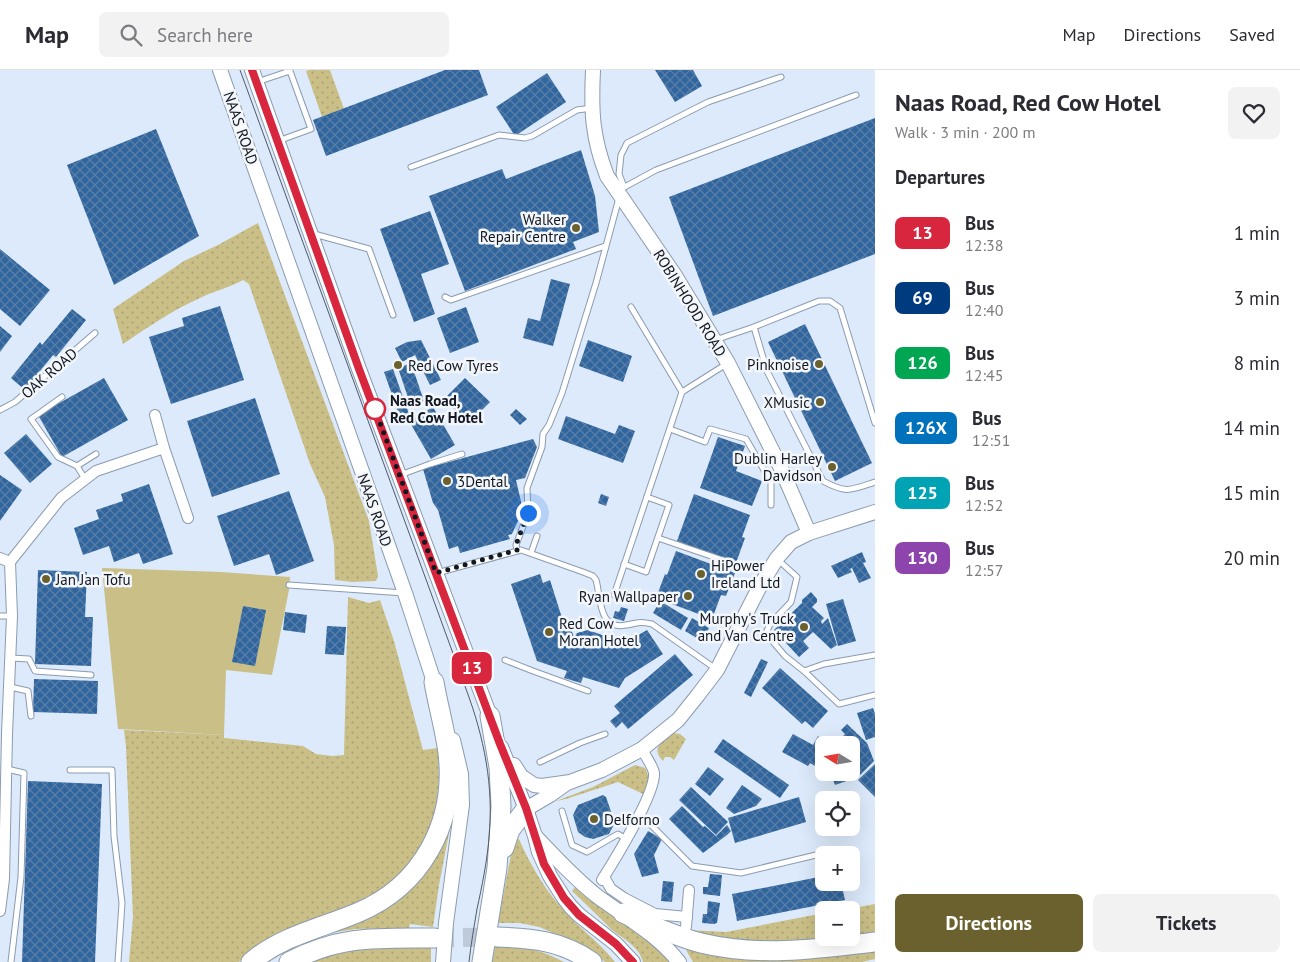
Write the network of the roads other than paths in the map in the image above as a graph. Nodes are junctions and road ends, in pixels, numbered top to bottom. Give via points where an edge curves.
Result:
1 (220, 70) edge
2 (291, 70) edge
3 (593, 70) edge
4 (255, 76) edge
5 (781, 77) dead end
6 (856, 95) dead end
7 (592, 108) junction
8 (278, 141) junction
9 (411, 167) dead end
10 (620, 191) junction
11 (311, 233) junction
12 (605, 246) junction
13 (445, 296) dead end
14 (631, 308) dead end
15 (393, 315) dead end
16 (754, 327) junction
17 (95, 333) dead end
18 (714, 340) junction
19 (728, 363) junction
20 (682, 392) junction
21 (62, 396) dead end
22 (0, 410) edge
23 (155, 415) dead end
24 (875, 423) edge
25 (670, 429) junction
26 (164, 448) junction
27 (96, 454) dead end
28 (462, 454) dead end
29 (76, 466) junction
30 (399, 475) junction
31 (85, 479) junction
32 (875, 482) edge
33 (647, 497) junction
34 (771, 505) dead end
35 (875, 512) edge
36 (188, 518) dead end
37 (809, 533) junction
38 (537, 536) dead end
39 (658, 538) junction
40 (517, 550) junction
41 (530, 553) junction
42 (0, 558) edge
43 (776, 558) junction
44 (10, 562) junction
45 (624, 564) junction
46 (746, 568) dead end
47 (436, 573) junction
48 (289, 585) dead end
49 (405, 593) junction
50 (614, 595) dead end
51 (0, 616) edge
52 (12, 616) junction
53 (875, 655) edge
54 (10, 658) junction
55 (505, 660) dead end
56 (717, 670) junction
57 (804, 670) junction
58 (91, 674) dead end
59 (434, 682) junction
60 (9, 686) junction
61 (588, 691) dead end
62 (875, 695) edge
63 (30, 716) dead end
64 (490, 716) junction
65 (605, 734) dead end
66 (500, 744) junction
67 (642, 749) junction
68 (540, 762) dead end
69 (70, 770) dead end
70 (4, 772) edge
71 (570, 782) junction
72 (550, 795) junction
73 (526, 808) junction
74 (562, 811) dead end
75 (640, 814) junction
76 (534, 832) junction
77 (626, 839) junction
78 (2, 852) edge
79 (815, 855) edge
80 (497, 868) junction
81 (689, 890) dead end
82 (0, 911) edge
83 (623, 913) junction
84 (497, 937) tunnel mouth
85 (435, 938) tunnel mouth
86 (875, 942) edge
87 (11, 962) edge
88 (118, 962) edge
89 (251, 962) edge
90 (289, 962) edge
91 (443, 962) edge
92 (482, 962) edge
93 (592, 962) edge
94 (633, 962) edge
95 (679, 962) edge

1 - 49 main road, NAAS ROAD
2 - 4 lane
2 - 8 lane via 311,129
3 - 7 main road, ROBINHOOD ROAD
4 - 8 main road, NAAS ROAD
5 - 10 lane via 708,102 627,143 621,155
6 - 10 lane via 656,170
7 - 9 lane via 577,110 532,136 499,135
7 - 10 main road, ROBINHOOD ROAD via 600,159 607,176
8 - 11 main road, NAAS ROAD
10 - 12 lane
10 - 18 main road, ROBINHOOD ROAD
11 - 15 lane via 369,249
11 - 30 main road, NAAS ROAD
12 - 13 lane via 451,300
12 - 40 lane via 562,392 543,434 542,447 527,488 528,513
14 - 20 lane
16 - 18 lane
16 - 24 lane via 819,301 830,301 840,308
16 - 32 lane via 767,370 823,481 848,490
17 - 22 lane, OAK ROAD via 15,402
18 - 19 main road, ROBINHOOD ROAD
19 - 20 lane
19 - 37 main road, ROBINHOOD ROAD via 781,468
20 - 25 lane
21 - 29 lane via 31,419 58,457
23 - 26 street
25 - 33 lane
25 - 34 lane via 705,442 710,429 746,439 772,482
26 - 31 street via 96,471
26 - 36 street
27 - 29 lane
28 - 30 lane
29 - 31 lane
30 - 47 main road, NAAS ROAD
31 - 44 street via 62,498
33 - 39 lane via 669,505
33 - 45 lane
35 - 37 main road
37 - 43 main road via 791,542
38 - 41 lane
39 - 45 lane via 646,572
39 - 46 lane
40 - 41 lane
40 - 47 lane
41 - 56 lane via 593,576 604,618 611,624 652,624
42 - 44 street
43 - 56 main road
43 - 57 lane via 797,577 791,602 770,624 768,636 785,656
44 - 52 street
45 - 50 lane
47 - 64 main road, NAAS ROAD
48 - 49 lane
49 - 59 main road, NAAS ROAD
51 - 52 lane
52 - 54 street
53 - 57 lane
54 - 58 lane via 29,659 35,671
54 - 60 street
55 - 61 lane
56 - 67 main road via 678,720
57 - 62 lane via 839,704
59 - 89 highway via 448,754 448,789 441,826 424,860 407,880 381,900 360,912 303,932
59 - 91 main road, NAAS ROAD via 458,758 462,788
60 - 63 lane via 28,691
60 - 70 street
64 - 66 main road, NAAS ROAD
64 - 80 highway via 500,786
65 - 68 lane
66 - 71 main road via 520,776 534,785
66 - 73 main road, NAAS ROAD
67 - 71 main road
67 - 75 street via 654,772 653,784
69 - 88 lane via 112,770 114,836 122,903
70 - 78 street
70 - 87 lane via 24,773 21,877
71 - 72 main road
72 - 73 main road
72 - 76 main road via 535,817
73 - 76 main road, NAAS ROAD
73 - 80 highway via 510,830
74 - 77 lane via 572,845 587,852 618,834
75 - 77 street
75 - 79 lane via 692,866 741,872
76 - 83 main road via 582,883
76 - 94 main road, NAAS ROAD via 544,864 564,898
77 - 81 street via 603,879 611,889 655,914 687,922
78 - 82 street via 4,879
80 - 92 highway
83 - 86 highway via 672,934 733,949 807,950
83 - 95 main road
84 - 93 highway via 550,942
85 - 90 highway via 351,940 320,948

